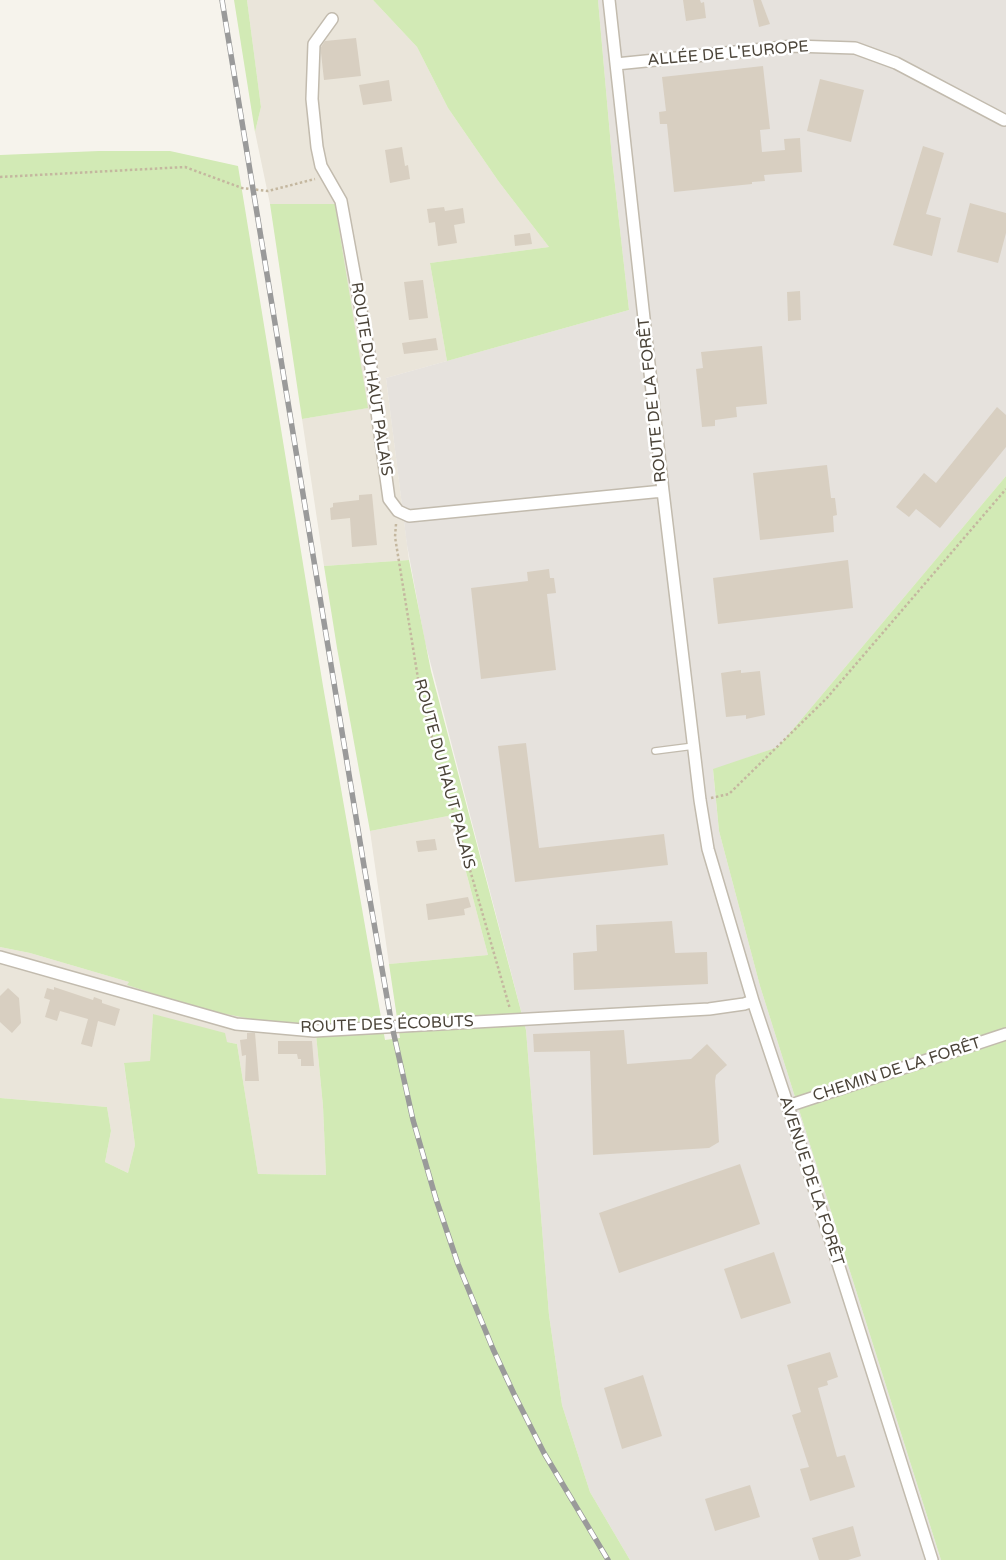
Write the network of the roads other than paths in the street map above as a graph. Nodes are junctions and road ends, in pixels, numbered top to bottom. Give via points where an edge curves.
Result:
1 (609, 0) edge
2 (332, 19) dead end
3 (616, 64) junction
4 (1004, 120) dead end
5 (663, 491) junction
6 (694, 746) junction
7 (654, 750) dead end
8 (700, 800) joint
9 (0, 957) edge
10 (752, 1001) junction
11 (1006, 1034) edge
12 (788, 1106) junction
13 (932, 1560) edge

1 - 3 street, ROUTE DE LA FORÊT
2 - 5 street, ROUTE DU HAUT PALAIS via 314,44 312,98 317,147 321,166 341,201 369,354 389,499 398,511 409,516
3 - 4 street, ALLÉE DE L'EUROPE via 794,46 856,48 896,63
3 - 5 street, ROUTE DE LA FORÊT
5 - 6 street, ROUTE DE LA FORÊT
6 - 7 lane
6 - 8 street, ROUTE DE LA FORÊT
8 - 10 street, AVENUE DE LA FORÊT via 708,849
9 - 10 street, ROUTE DES ÉCOBUTS via 236,1024 314,1031 709,1009
10 - 12 street, AVENUE DE LA FORÊT
11 - 12 street, CHEMIN DE LA FORÊT
12 - 13 street, AVENUE DE LA FORÊT

